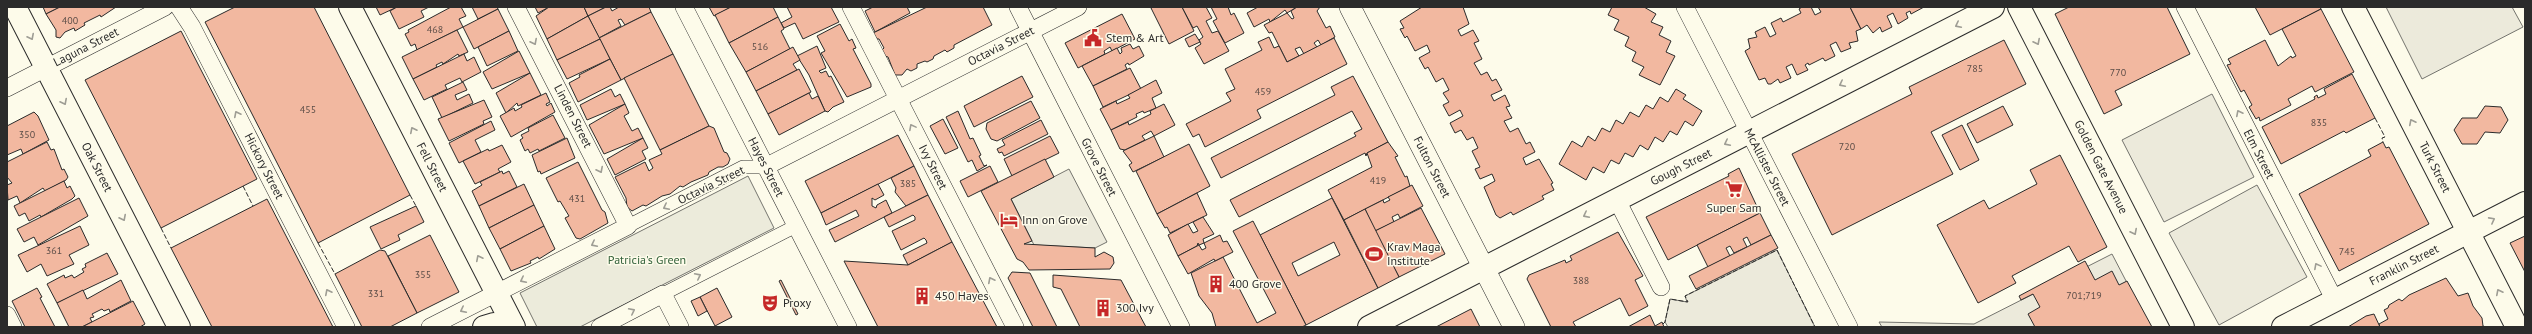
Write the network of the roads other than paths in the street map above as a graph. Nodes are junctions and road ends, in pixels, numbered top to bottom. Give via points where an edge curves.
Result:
1 (15, 7) edge
2 (165, 7) edge
3 (179, 7) edge
4 (350, 7) edge
5 (516, 7) edge
6 (684, 7) edge
7 (851, 7) edge
8 (1018, 7) edge
9 (1078, 7) edge
10 (1350, 7) edge
11 (1685, 7) edge
12 (1993, 7) edge
13 (2019, 7) edge
14 (2184, 7) edge
15 (2353, 7) edge
16 (1030, 32) junction
17 (46, 68) junction
18 (7, 88) edge
19 (898, 99) junction
20 (1749, 131) junction
21 (766, 166) junction
22 (1617, 200) junction
23 (2525, 203) edge
24 (628, 226) junction
25 (796, 226) junction
26 (2468, 232) junction
27 (1484, 268) junction
28 (1661, 287) dead end
29 (496, 293) junction
30 (664, 294) junction
31 (2335, 300) junction
32 (7, 315) edge
33 (13, 327) edge
34 (179, 327) edge
35 (346, 327) edge
36 (430, 327) edge
37 (484, 327) edge
38 (514, 327) edge
39 (600, 327) edge
40 (680, 327) edge
41 (848, 327) edge
42 (1015, 327) edge
43 (1181, 327) edge
44 (1369, 327) edge
45 (1514, 327) edge
46 (1849, 327) edge
47 (2183, 327) edge
48 (2283, 327) edge
49 (2517, 327) edge

1 -> 17 main road, Oak Street
2 - 17 street, Laguna Street
35 -> 3 street, Hickory Street via 192,27
29 -> 4 main road, Fell Street
5 -> 24 street, Linden Street
6 - 21 street, Hayes Street
7 - 19 street, Ivy Street
8 - 16 street, Grove Street
9 - 16 street, Octavia Street
10 - 27 street, Fulton Street
11 - 20 street, McAllister Street
12 -> 20 main road, Gough Street
13 -> 47 main road, Golden Gate Avenue
31 -> 14 street, Elm Street
26 -> 15 main road, Turk Street
16 - 19 street, Octavia Street
16 - 43 street, Grove Street
17 - 18 street, Laguna Street
17 -> 34 main road, Oak Street
19 - 21 street, Octavia Street
42 -> 19 street, Ivy Street
20 -> 22 main road, Gough Street
20 - 46 street, McAllister Street
21 -> 24 street, Octavia Street via 743,167
21 - 25 street, Hayes Street
22 -> 27 main road, Gough Street
22 - 28 street
26 -> 23 main road, Franklin Street
24 -> 29 street, Octavia Street
30 -> 25 street
25 - 41 street, Hayes Street
26 - 31 main road, Franklin Street
49 -> 26 main road, Turk Street
27 - 44 main road, Gough Street
27 - 45 street, Fulton Street
29 -> 36 street, Octavia Street
29 - 38 main road, Fell Street
39 -> 30 street
30 - 40 street
31 - 48 main road, Franklin Street
32 - 33 street
37 - 38 main road via 494,324

